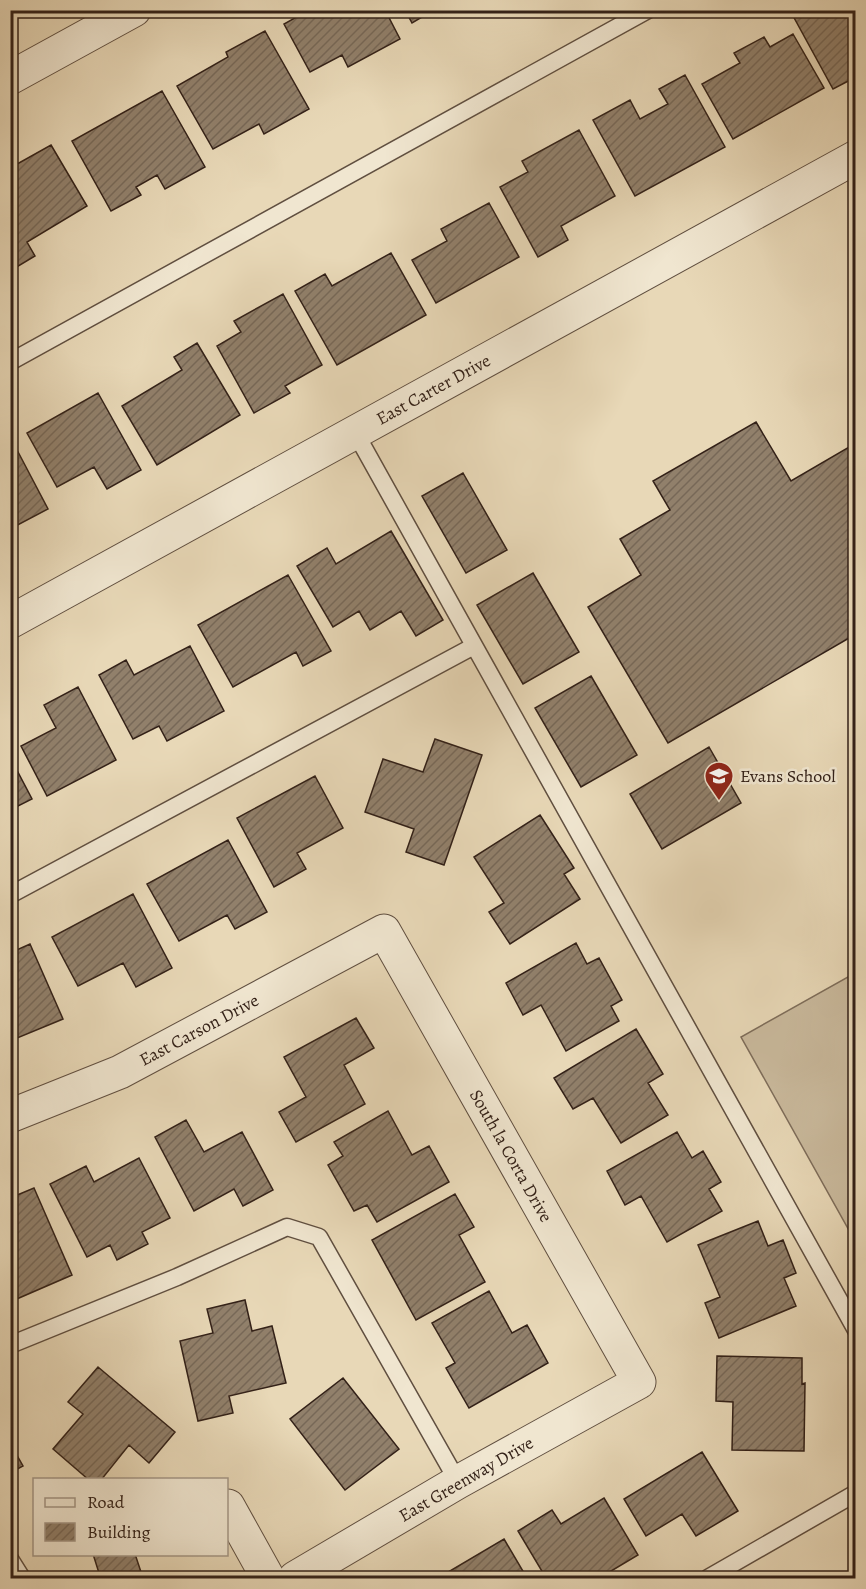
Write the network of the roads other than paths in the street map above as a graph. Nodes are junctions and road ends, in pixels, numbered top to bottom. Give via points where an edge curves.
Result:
1 (134, 10) edge
2 (648, 10) edge
3 (10, 78) edge
4 (855, 157) edge
5 (10, 362) edge
6 (355, 432) junction
7 (10, 622) edge
8 (474, 646) junction
9 (10, 895) edge
10 (384, 931) joint
11 (10, 1116) edge
12 (855, 1330) edge
13 (10, 1345) edge
14 (639, 1382) joint
15 (458, 1482) junction
16 (855, 1493) edge
17 (228, 1506) dead end
18 (10, 1559) edge
19 (22, 1578) edge
20 (268, 1578) edge
21 (295, 1578) edge
22 (708, 1578) edge

1 - 3 street
2 - 5 lane
4 - 6 street, East Carter Drive
6 - 7 street, East Carter Drive
6 - 8 lane
8 - 9 lane
8 - 12 lane
10 - 11 street, East Carson Drive via 120,1072
10 - 14 street, South la Corta Drive
13 - 15 lane via 177,1278 287,1227 319,1237
14 - 15 street, East Greenway Drive
15 - 21 street, East Greenway Drive
16 - 22 lane
17 - 20 street
18 - 19 lane

